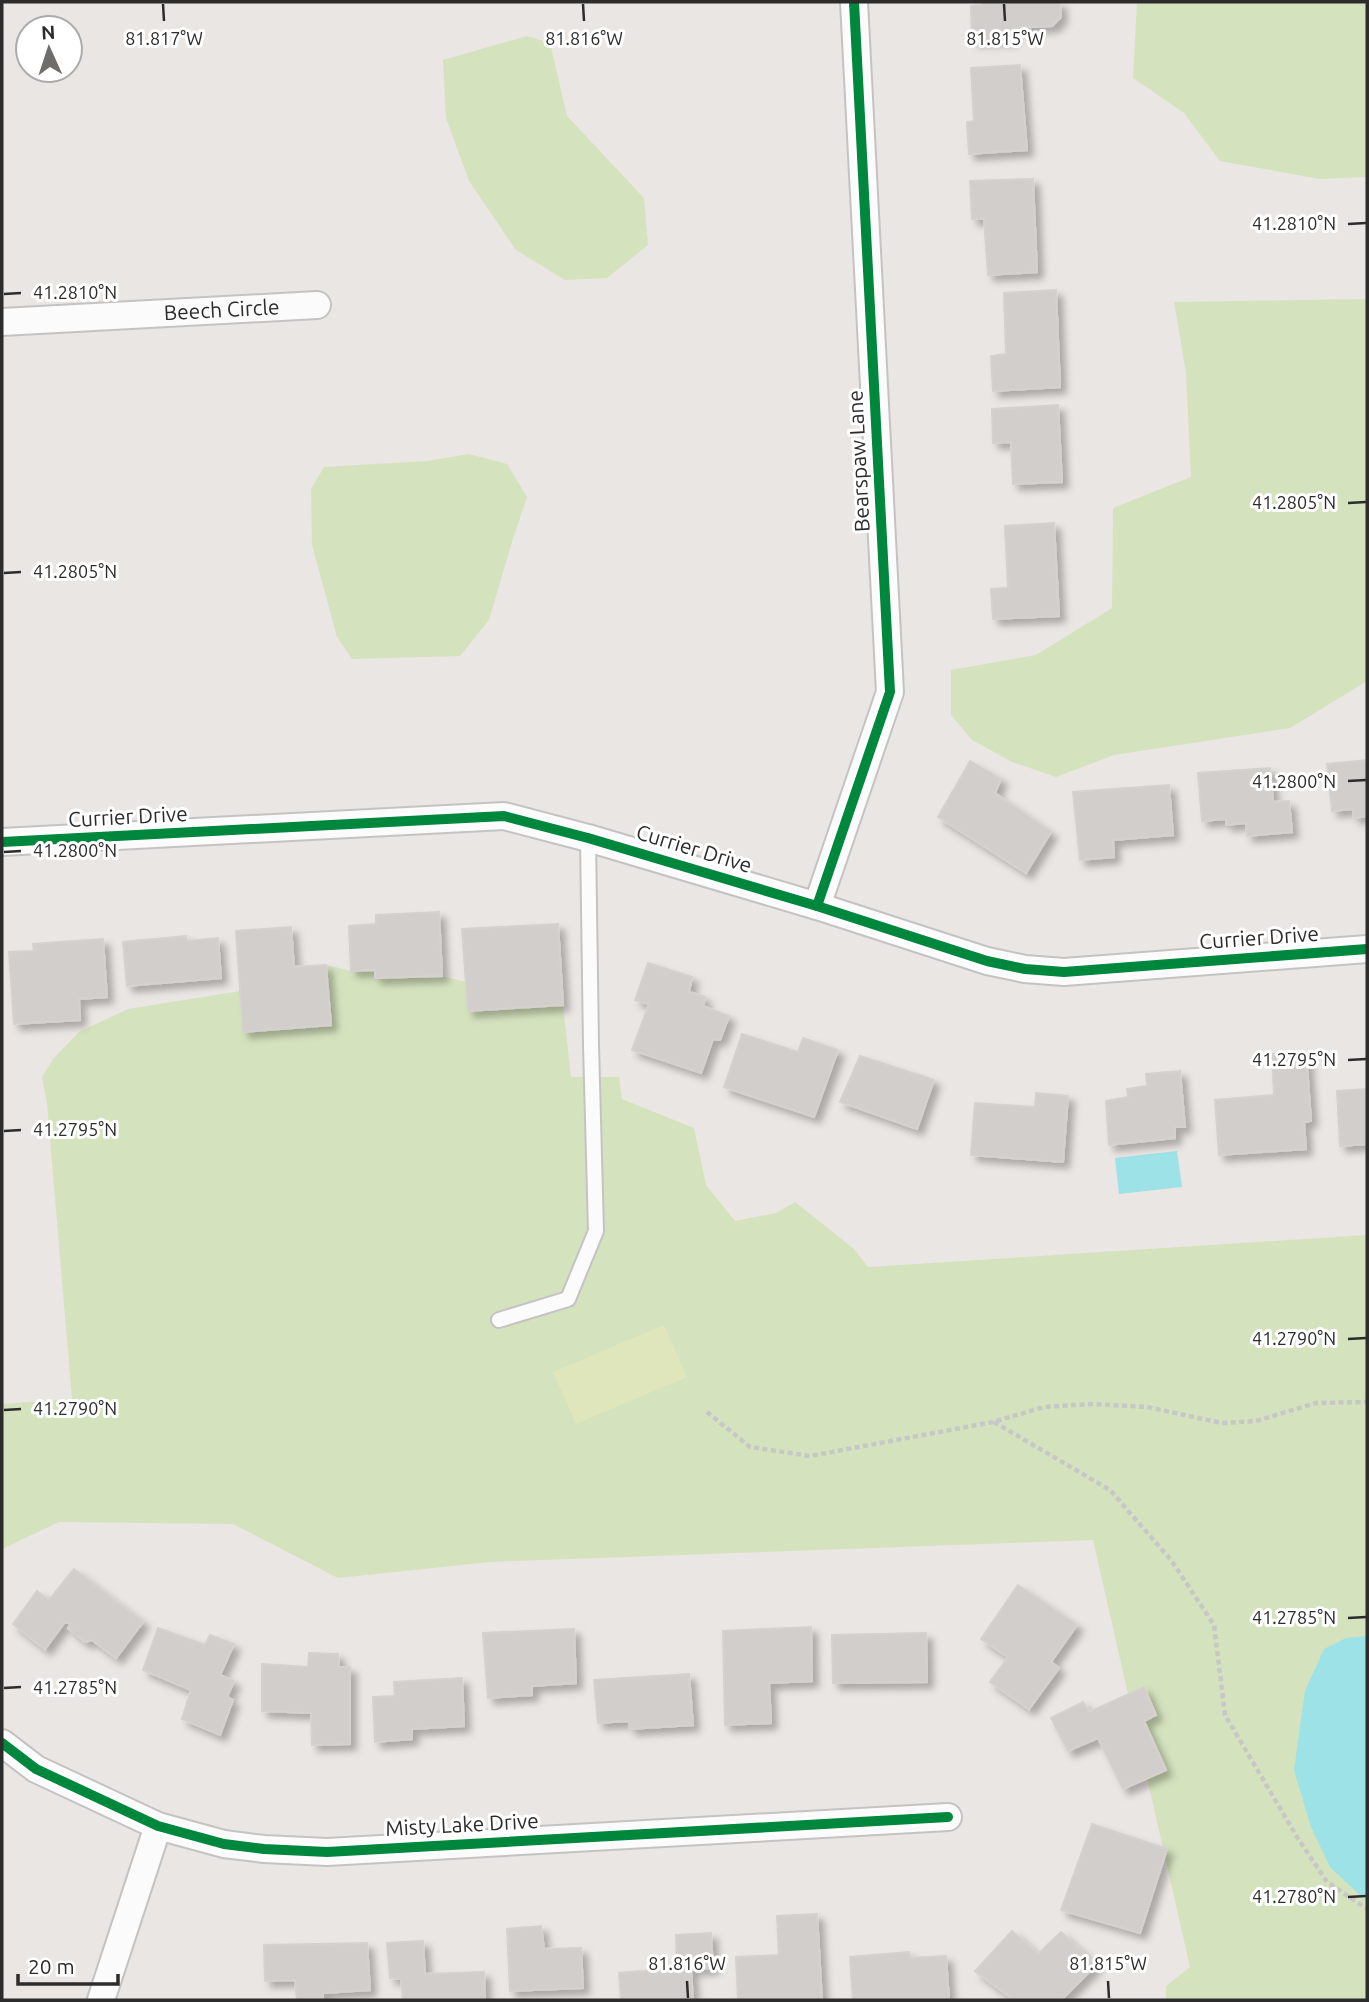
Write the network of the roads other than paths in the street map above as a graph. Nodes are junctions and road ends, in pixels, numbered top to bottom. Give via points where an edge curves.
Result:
1 (854, 2) edge
2 (317, 304) dead end
3 (2, 322) edge
4 (589, 838) junction
5 (2, 842) edge
6 (817, 906) junction
7 (1367, 949) edge
8 (499, 1320) dead end
9 (2, 1744) edge
10 (948, 1817) dead end
11 (158, 1826) junction
12 (101, 2000) edge

1 - 6 street, Bearspaw Lane via 890,692
2 - 3 street, Beech Circle
4 - 5 street, Currier Drive via 504,816
4 - 6 street, Currier Drive
4 - 8 lane via 596,1231 568,1299
6 - 7 street, Currier Drive via 987,961 1038,970 1064,972
9 - 11 street, Misty Lake Drive via 36,1769
10 - 11 street, Misty Lake Drive via 327,1852 224,1844
11 - 12 street

